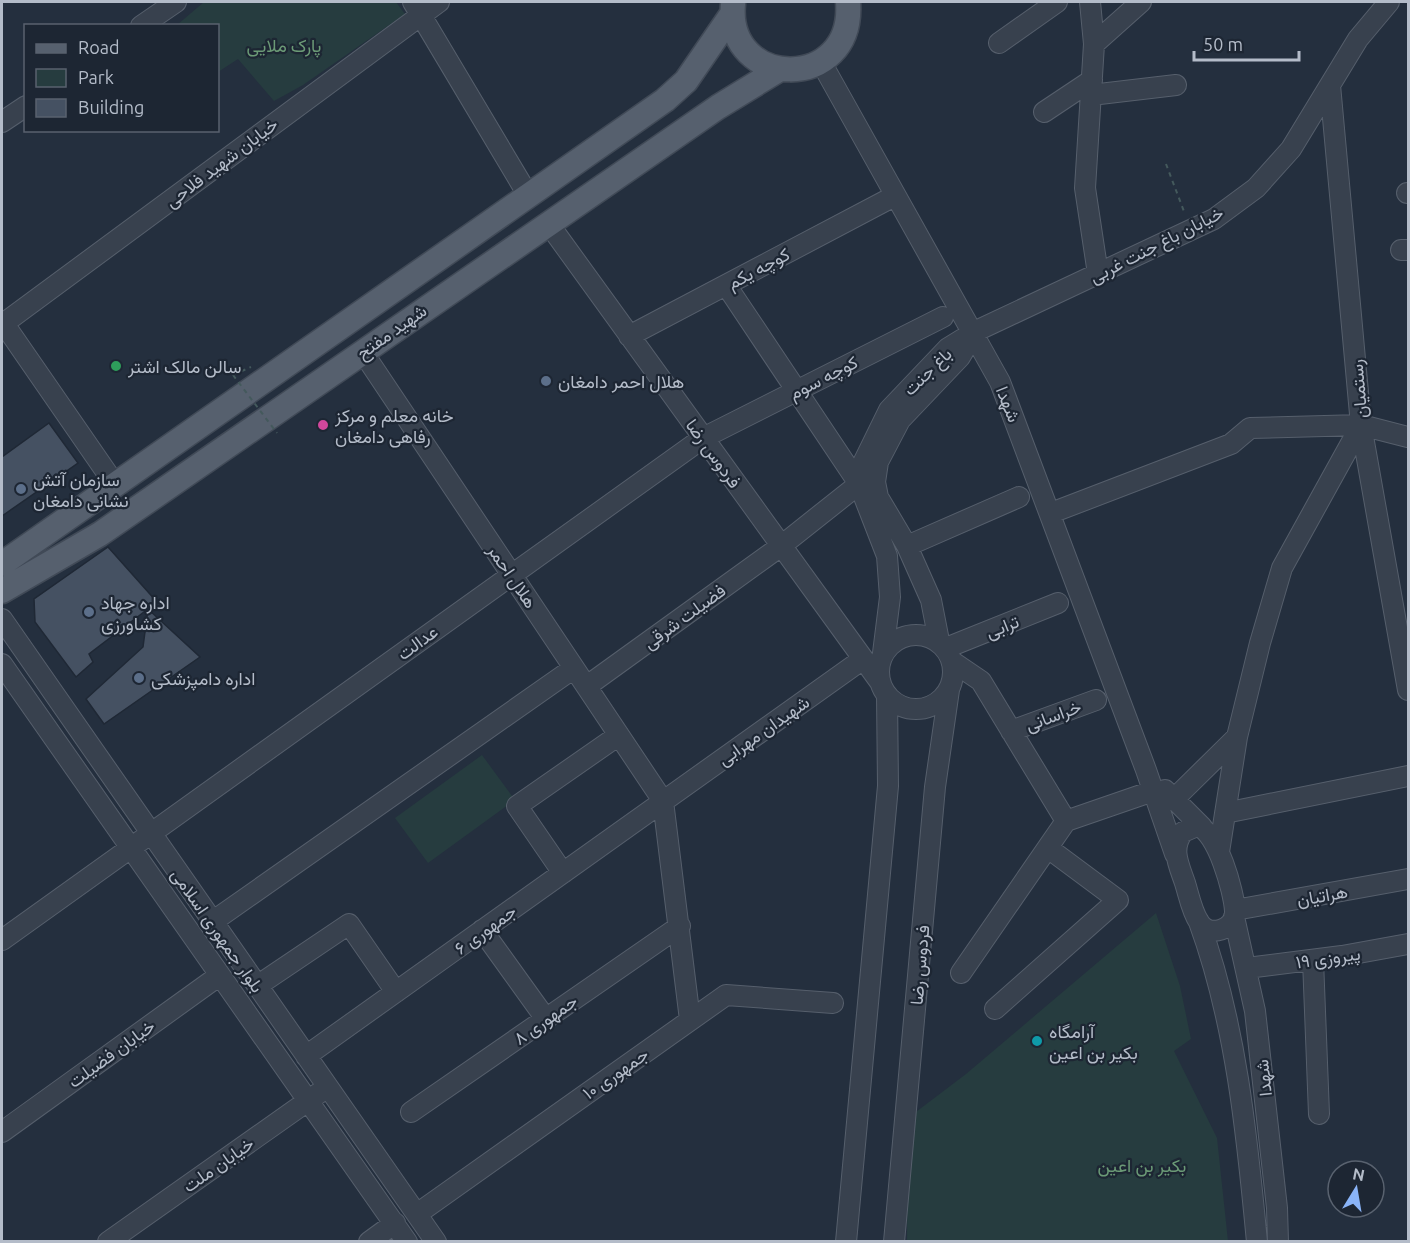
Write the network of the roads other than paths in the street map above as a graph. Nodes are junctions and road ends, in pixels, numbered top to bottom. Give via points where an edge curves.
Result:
1 (176, 2) edge
2 (439, 2) edge
3 (848, 2) edge
4 (1057, 2) edge
5 (1090, 2) edge
6 (1141, 2) edge
7 (1389, 2) edge
8 (417, 7) edge
9 (733, 8) edge
10 (144, 24) edge
11 (999, 43) dead end
12 (1095, 44) junction
13 (821, 62) junction
14 (780, 69) junction
15 (1330, 85) junction
16 (1176, 86) dead end
17 (1092, 88) junction
18 (24, 107) edge
19 (1044, 112) dead end
20 (2, 122) edge
21 (528, 195) junction
22 (887, 200) dead end
23 (548, 223) junction
24 (1098, 274) junction
25 (726, 285) junction
26 (943, 317) dead end
27 (2, 322) edge
28 (974, 332) junction
29 (629, 336) junction
30 (362, 351) junction
31 (796, 390) junction
32 (1361, 425) junction
33 (1408, 437) edge
34 (703, 438) junction
35 (859, 484) junction
36 (116, 486) junction
37 (1019, 497) dead end
38 (1051, 513) junction
39 (781, 546) junction
40 (907, 546) junction
41 (2, 564) edge
42 (512, 574) junction
43 (2, 591) edge
44 (1058, 603) dead end
45 (2, 619) edge
46 (946, 650) junction
47 (883, 653) junction
48 (863, 659) junction
49 (2, 664) edge
50 (574, 668) junction
51 (1407, 678) edge
52 (586, 686) junction
53 (884, 689) junction
54 (949, 690) junction
55 (1096, 700) dead end
56 (1011, 731) junction
57 (620, 735) junction
58 (1237, 737) junction
59 (1146, 770) junction
60 (1408, 776) edge
61 (1153, 791) junction
62 (1174, 799) junction
63 (663, 801) junction
64 (1226, 813) junction
65 (1066, 821) junction
66 (1202, 827) junction
67 (150, 833) junction
68 (130, 847) junction
69 (1048, 848) junction
70 (1219, 852) junction
71 (1175, 854) junction
72 (563, 873) junction
73 (1408, 879) edge
74 (1235, 914) junction
75 (212, 922) junction
76 (1199, 922) junction
77 (680, 927) junction
78 (482, 930) junction
79 (2, 940) edge
80 (1408, 944) edge
81 (1313, 960) junction
82 (1247, 968) junction
83 (960, 973) dead end
84 (220, 975) junction
85 (257, 986) junction
86 (396, 992) junction
87 (833, 1003) dead end
88 (994, 1009) dead end
89 (546, 1019) junction
90 (690, 1020) junction
91 (306, 1056) junction
92 (328, 1087) junction
93 (308, 1101) junction
94 (411, 1112) dead end
95 (1319, 1114) dead end
96 (2, 1131) edge
97 (417, 1214) junction
98 (394, 1224) junction
99 (108, 1242) edge
100 (369, 1242) edge
101 (407, 1242) edge
102 (436, 1242) edge
103 (846, 1242) edge
104 (894, 1242) edge
105 (1257, 1242) edge
106 (1278, 1242) edge

1 - 10 street
2 - 8 street, خیابان شهید فلاحی
3 - 13 main road via 849,16 841,42
4 - 11 street
5 - 12 street
6 - 12 street
7 - 15 street, خیابان باغ جنت غربی via 1358,39
8 - 21 street
8 - 27 street, خیابان شهید فلاحی
9 - 14 main road via 735,30 742,44 765,65
9 - 21 main road, شهید مفتح via 677,91
12 - 17 street
13 - 14 main road via 795,70
13 - 28 street, شهدا
14 - 23 main road, شهید مفتح via 718,106
15 - 24 street, خیابان باغ جنت غربی via 1291,149 1256,188 1214,219
15 - 32 street, رستمیان
16 - 17 street
17 - 19 street
17 - 24 street via 1085,188
18 - 20 street
21 - 36 main road, شهید مفتح
22 - 25 street, کوچه یکم
23 - 29 street, فردوس رضا
23 - 30 main road, شهید مفتح
24 - 28 street, خیابان باغ جنت غربی
25 - 29 street, کوچه یکم
25 - 31 street
26 - 31 street, کوچه سوم
27 - 36 street
28 - 35 street, باغ جنت via 948,348 889,410 867,452
28 - 38 street, شهدا via 1000,382
28 - 40 street, باغ جنت via 960,357 900,420 878,462 878,497
29 - 34 street, فردوس رضا
30 - 42 street, هلال احمر
30 - 43 main road, شهید مفتح via 100,534
31 - 34 street, کوچه سوم
31 - 35 street
32 - 33 street
32 - 38 street via 1250,428 1231,444
32 - 51 street, رستمیان
32 - 58 street via 1282,568
34 - 39 street, فردوس رضا
34 - 42 street, عدالت
35 - 39 street, فضیلت شرقی
35 - 47 street via 887,556 890,597
36 - 41 main road, شهید مفتح
37 - 40 street
38 - 59 street, شهدا
39 - 48 street, فردوس رضا
39 - 52 street, فضیلت شرقی
40 - 46 street, باغ جنت via 931,600
42 - 50 street, هلال احمر
42 - 67 street, عدالت
44 - 46 street, ترابی
45 - 67 street, بلوار جمهوری اسلامی
46 - 47 street via 927,636 915,634 891,644
46 - 54 street via 954,676
46 - 56 street via 981,681
47 - 53 street via 879,668
48 - 53 street, فردوس رضا
48 - 63 street, شهیدان مهرابی
49 - 68 street, بلوار جمهوری اسلامی
50 - 52 street, هلال احمر
50 - 75 street
52 - 57 street, هلال احمر
53 - 54 street via 898,705 912,709 927,708
53 - 103 street via 888,786
54 - 104 street, فردوس رضا via 935,787
55 - 56 street, خراسانی
56 - 65 street
57 - 63 street, هلال احمر
57 - 72 street via 518,807
58 - 62 street
58 - 64 street
59 - 61 street, شهدا
59 - 62 street, شهدا
60 - 64 street
61 - 65 street
61 - 71 street, شهدا
62 - 66 street, شهدا
63 - 72 street, جمهوری ۶
63 - 77 street
64 - 70 street
65 - 69 street
66 - 70 street, شهدا
66 - 71 street via 1183,832
67 - 68 street, عدالت
67 - 75 street, بلوار جمهوری اسلامی
68 - 79 street, عدالت
68 - 84 street, بلوار جمهوری اسلامی
69 - 83 street
69 - 88 street via 1118,900
70 - 74 street, شهدا
71 - 76 street, شهدا
72 - 78 street, جمهوری ۶
73 - 74 street, هراتیان
74 - 76 street, هراتیان via 1227,927 1215,931
74 - 82 street, شهدا
75 - 85 street, بلوار جمهوری اسلامی
76 - 105 street, شهدا via 1229,1039
77 - 89 street, جمهوری ۸
77 - 90 street
78 - 86 street, جمهوری ۶
78 - 89 street
80 - 81 street, پیروزی ۱۹
81 - 82 street, پیروزی ۱۹
81 - 95 street
82 - 106 street, شهدا via 1265,1091
84 - 93 street, بلوار جمهوری اسلامی
84 - 96 street, خیابان فضیلت
85 - 86 street via 348,924
85 - 91 street, بلوار جمهوری اسلامی
86 - 91 street, جمهوری ۶
87 - 90 street, جمهوری ۱۰ via 726,995
89 - 94 street, جمهوری ۸
90 - 97 street, جمهوری ۱۰
91 - 92 street, بلوار جمهوری اسلامی
92 - 93 street, خیابان ملت
92 - 97 street, بلوار جمهوری اسلامی
93 - 98 street, بلوار جمهوری اسلامی
93 - 99 street, خیابان ملت
97 - 102 street, بلوار جمهوری اسلامی
98 - 100 street
98 - 101 street, بلوار جمهوری اسلامی

